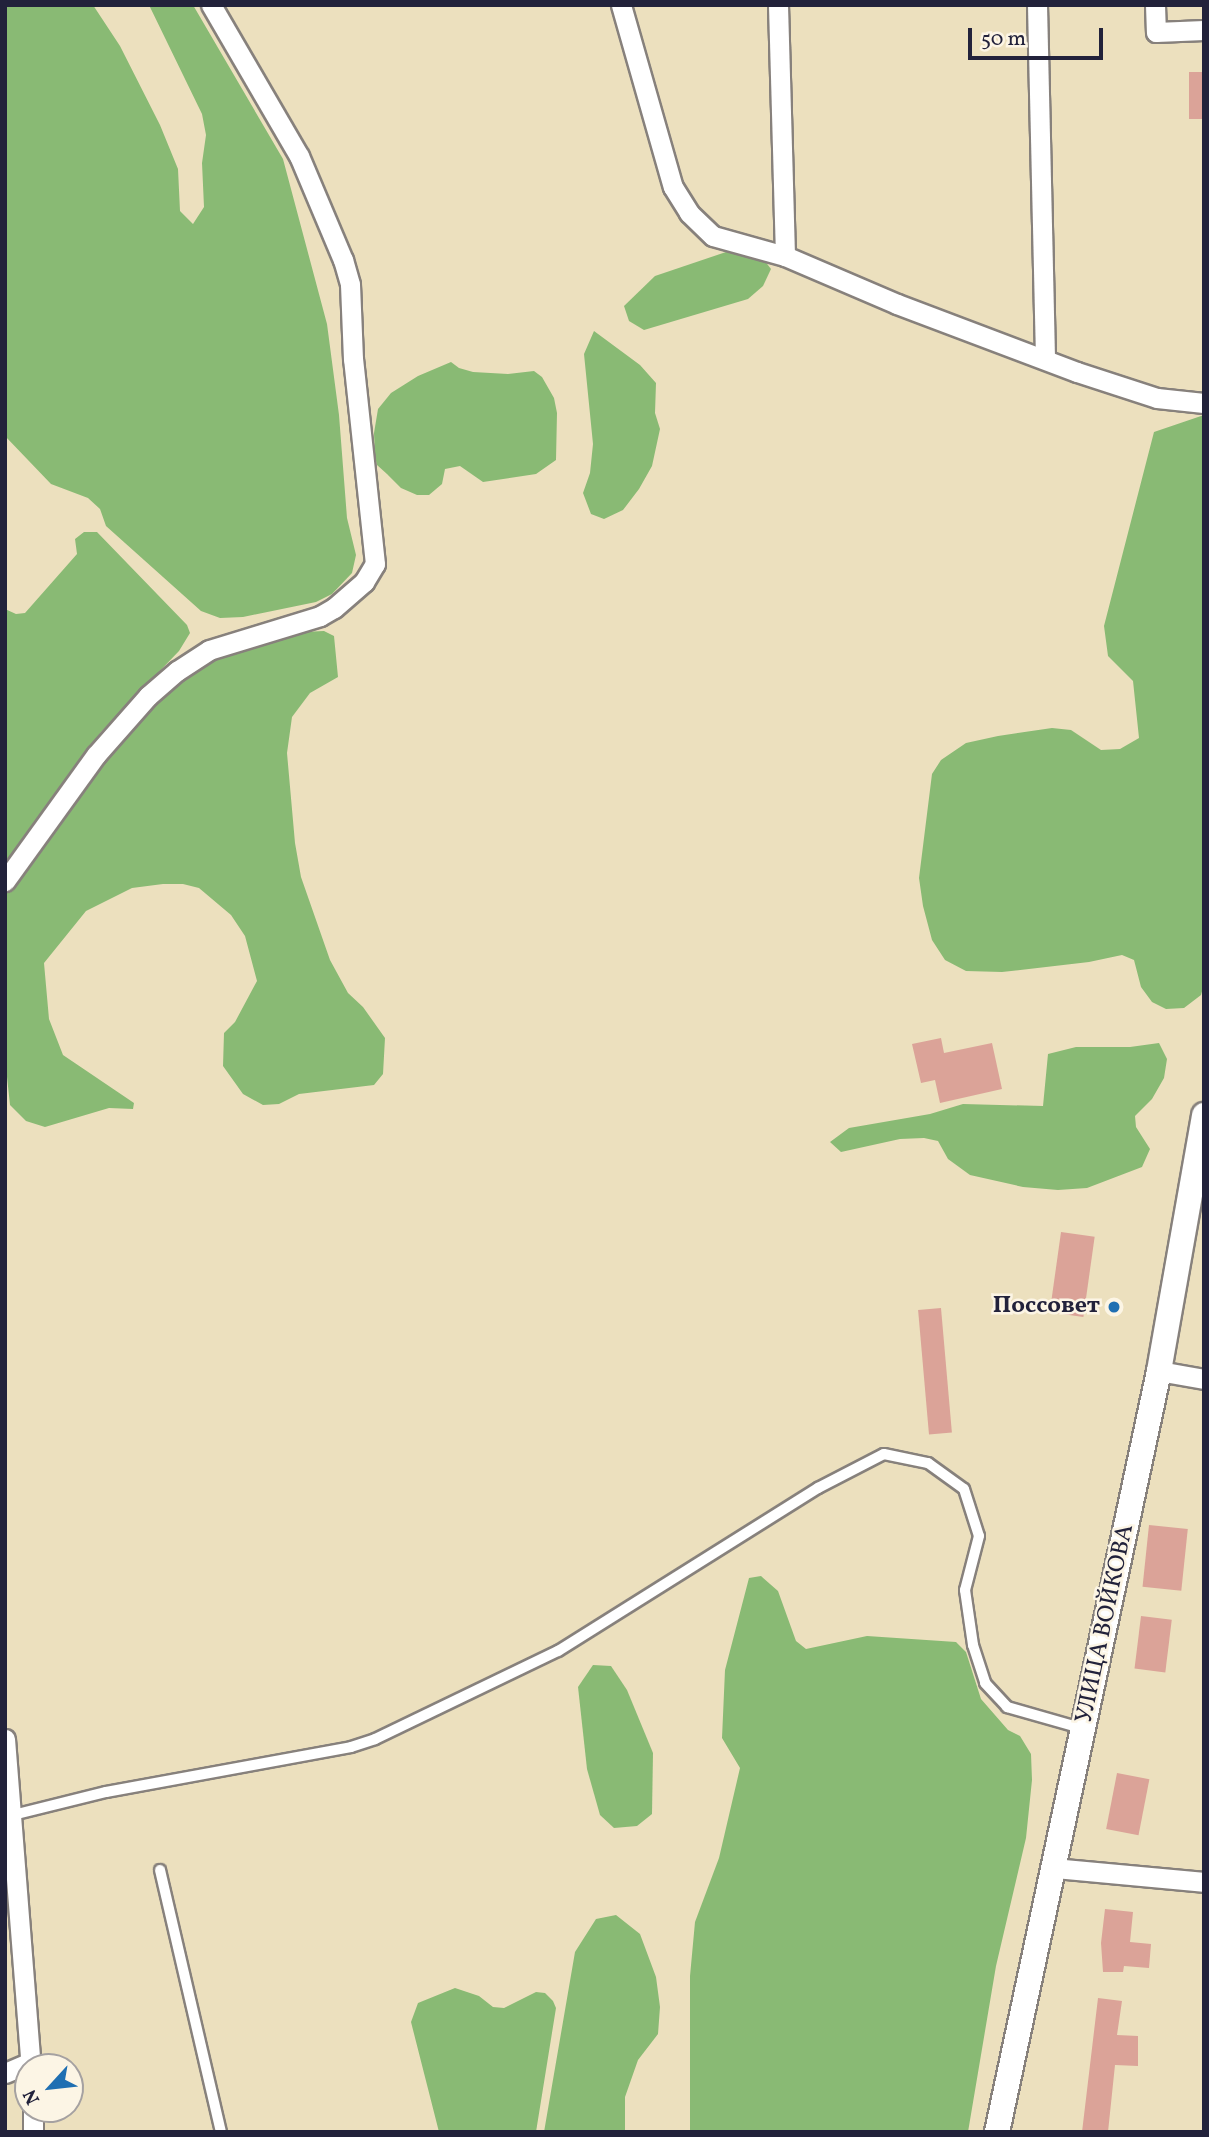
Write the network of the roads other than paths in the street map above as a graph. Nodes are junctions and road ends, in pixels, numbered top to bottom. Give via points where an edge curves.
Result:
1 (211, 5) edge
2 (621, 5) edge
3 (778, 5) edge
4 (1037, 5) edge
5 (1156, 5) edge
6 (1204, 30) edge
7 (785, 257) junction
8 (1045, 358) junction
9 (1204, 403) edge
10 (5, 881) edge
11 (1204, 1115) edge
12 (1199, 1170) edge
13 (1159, 1371) junction
14 (1204, 1380) edge
15 (1084, 1729) junction
16 (5, 1739) edge
17 (13, 1815) junction
18 (1054, 1868) junction
19 (160, 1870) dead end
20 (1204, 1882) edge
21 (30, 2053) edge
22 (220, 2132) edge
23 (997, 2132) edge

1 - 10 street via 299,156 343,260 350,284 353,359 375,564 364,582 320,616 240,638 209,650 177,671 148,696 96,755
2 - 7 street via 664,162 689,213 712,236
3 - 7 street
4 - 8 street
5 - 6 street via 1156,32
7 - 8 street
8 - 9 street via 1157,398
11 - 12 street, УЛИЦА ВОЙКОВА
12 - 13 street, УЛИЦА ВОЙКОВА
13 - 14 street
13 - 15 street, УЛИЦА ВОЙКОВА
15 - 17 lane via 1007,1707 985,1684 973,1645 965,1590 979,1536 964,1489 928,1463 884,1454 818,1488 558,1651 375,1738 351,1747 106,1792
15 - 18 street, УЛИЦА ВОЙКОВА
16 - 17 street
17 - 21 street
18 - 20 street
18 - 23 street, УЛИЦА ВОЙКОВА
19 - 22 lane

